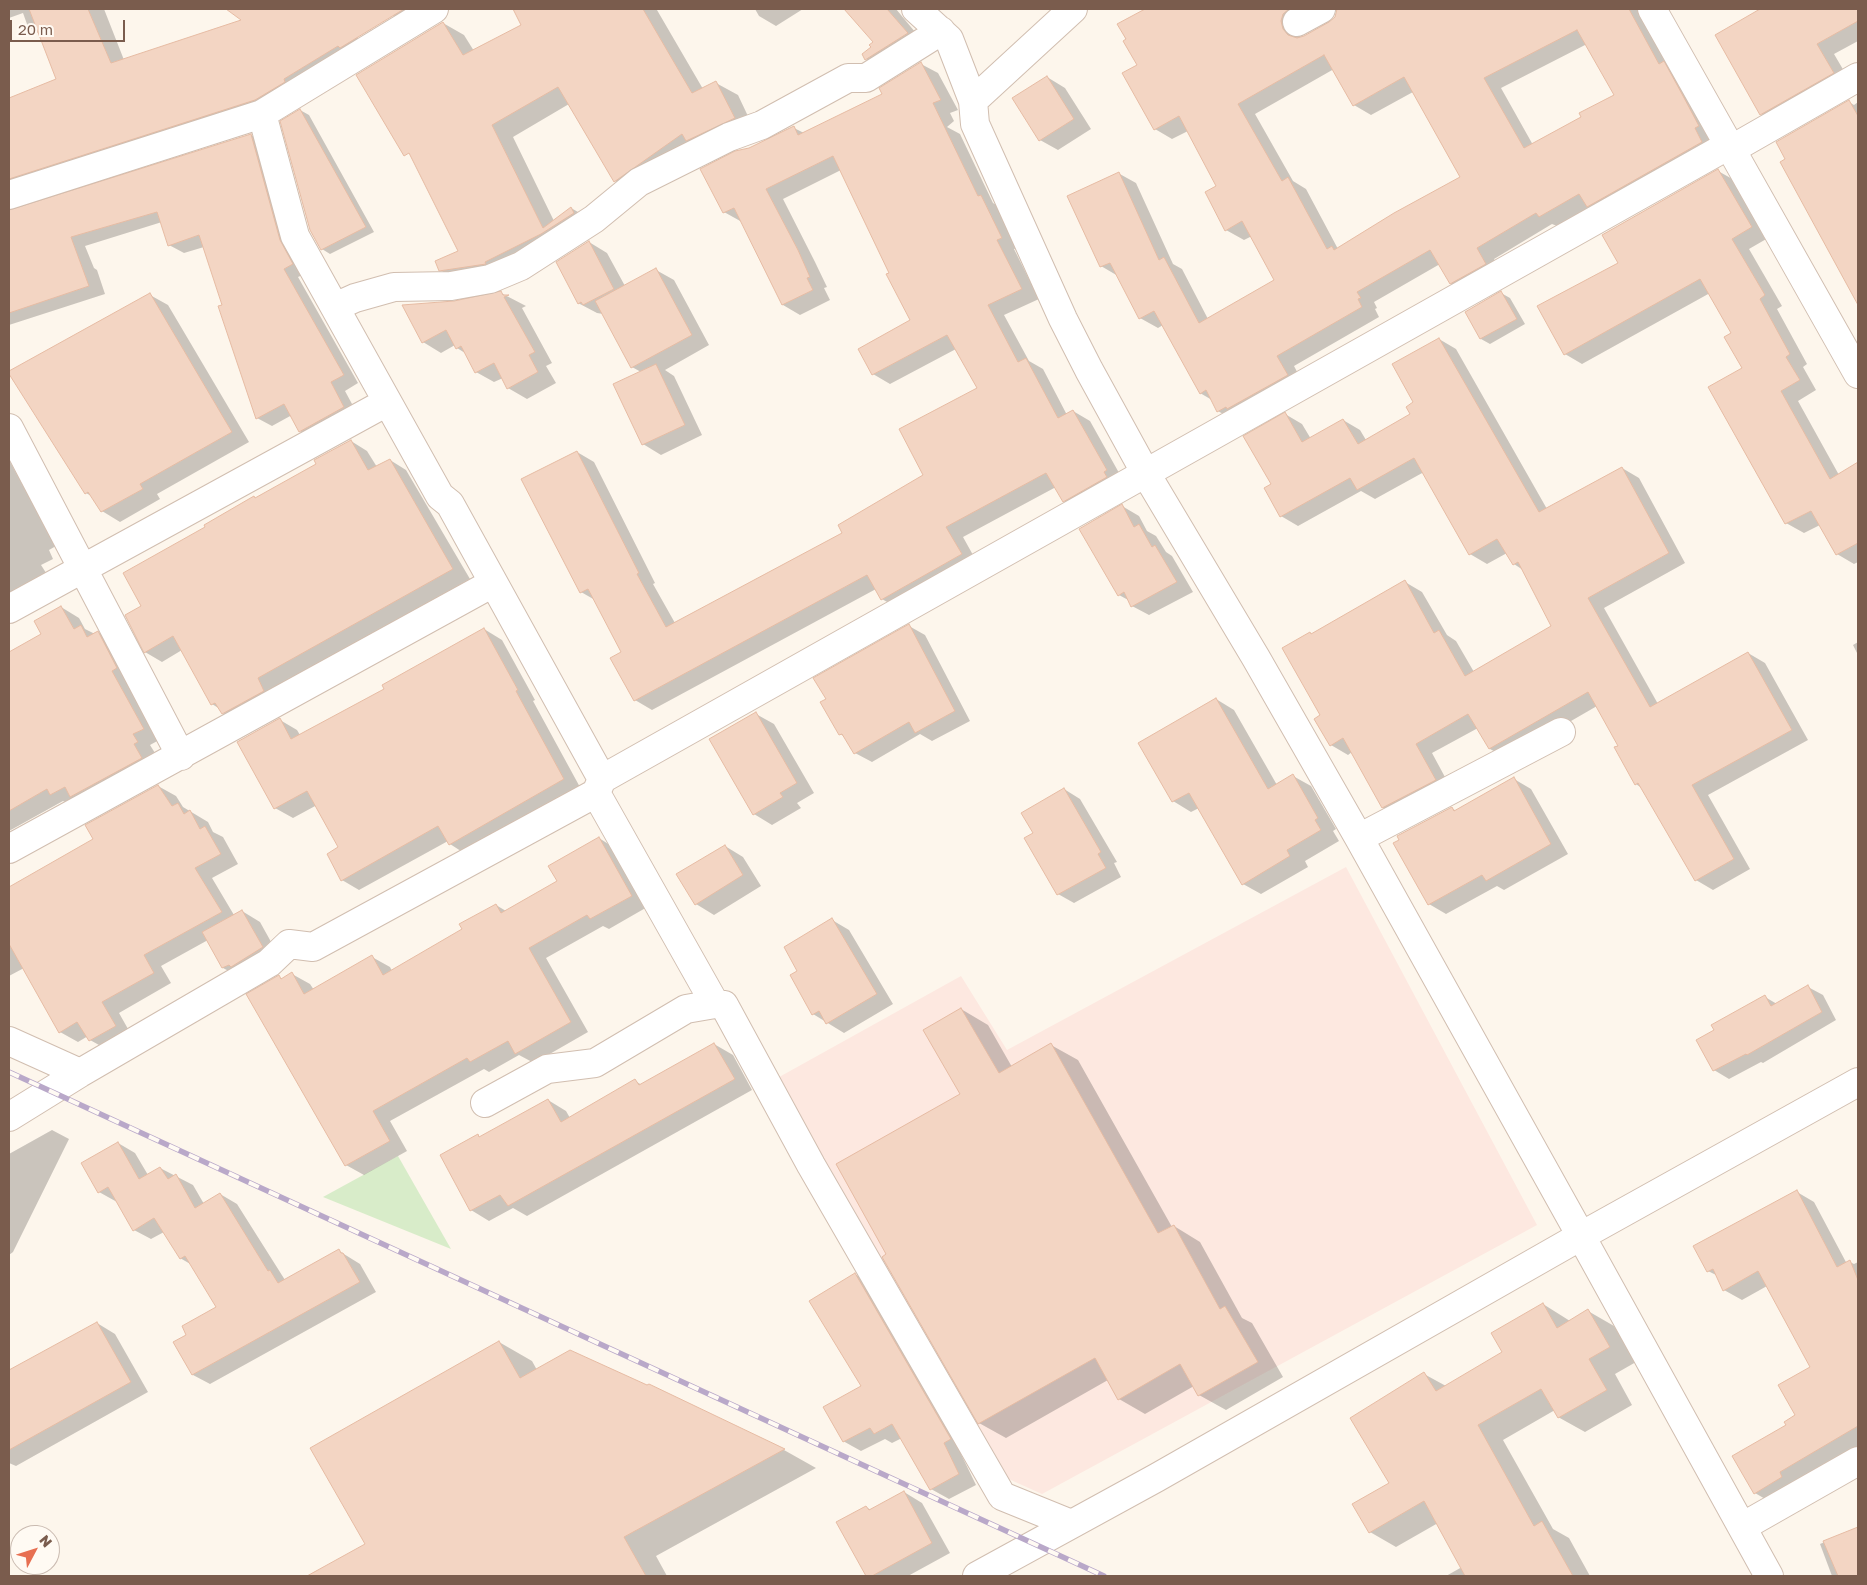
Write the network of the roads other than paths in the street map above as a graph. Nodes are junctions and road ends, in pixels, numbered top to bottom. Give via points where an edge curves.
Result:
1 (434, 9) edge
2 (916, 9) edge
3 (1073, 9) edge
4 (1321, 9) edge
5 (1652, 9) edge
6 (1297, 22) dead end
7 (941, 31) junction
8 (1858, 77) edge
9 (973, 101) junction
10 (262, 114) junction
11 (1730, 147) junction
12 (9, 195) edge
13 (335, 307) junction
14 (1858, 374) edge
15 (387, 402) junction
16 (9, 428) edge
17 (1144, 472) junction
18 (83, 568) junction
19 (493, 583) junction
20 (9, 609) edge
21 (1561, 732) dead end
22 (181, 756) junction
23 (599, 786) junction
24 (1359, 838) junction
25 (9, 849) edge
26 (715, 1004) junction
27 (9, 1041) edge
28 (80, 1073) junction
29 (1858, 1082) edge
30 (485, 1103) dead end
31 (9, 1117) edge
32 (1582, 1236) junction
33 (1858, 1461) edge
34 (1071, 1524) junction
35 (1742, 1527) junction
36 (1014, 1567) edge
37 (977, 1576) edge
38 (1769, 1576) edge

1 - 10 street
2 - 7 street
3 - 9 street
4 - 6 street
5 - 11 street
7 - 9 street via 950,39
7 - 13 street via 866,78 848,78 762,125 729,137 639,182 594,219 521,266 490,278 451,286 394,287
8 - 11 street
9 - 17 street via 975,124 1063,319
10 - 12 street
10 - 13 street via 296,236
11 - 14 street
11 - 17 street
13 - 15 street
15 - 18 street
15 - 19 street via 440,496 450,504
16 - 18 street
17 - 23 street
17 - 24 street
18 - 20 street
18 - 22 street
19 - 22 street
19 - 23 street
21 - 24 street
22 - 25 street
23 - 26 street
23 - 28 street via 313,947 289,944 269,963
24 - 32 street
26 - 30 street via 686,1009 595,1063 547,1069
26 - 34 street via 724,1005 811,1165 1002,1496
27 - 28 street
28 - 31 street
29 - 32 street
32 - 34 street
32 - 35 street
33 - 35 street
34 - 36 street
35 - 38 street
36 - 37 street

